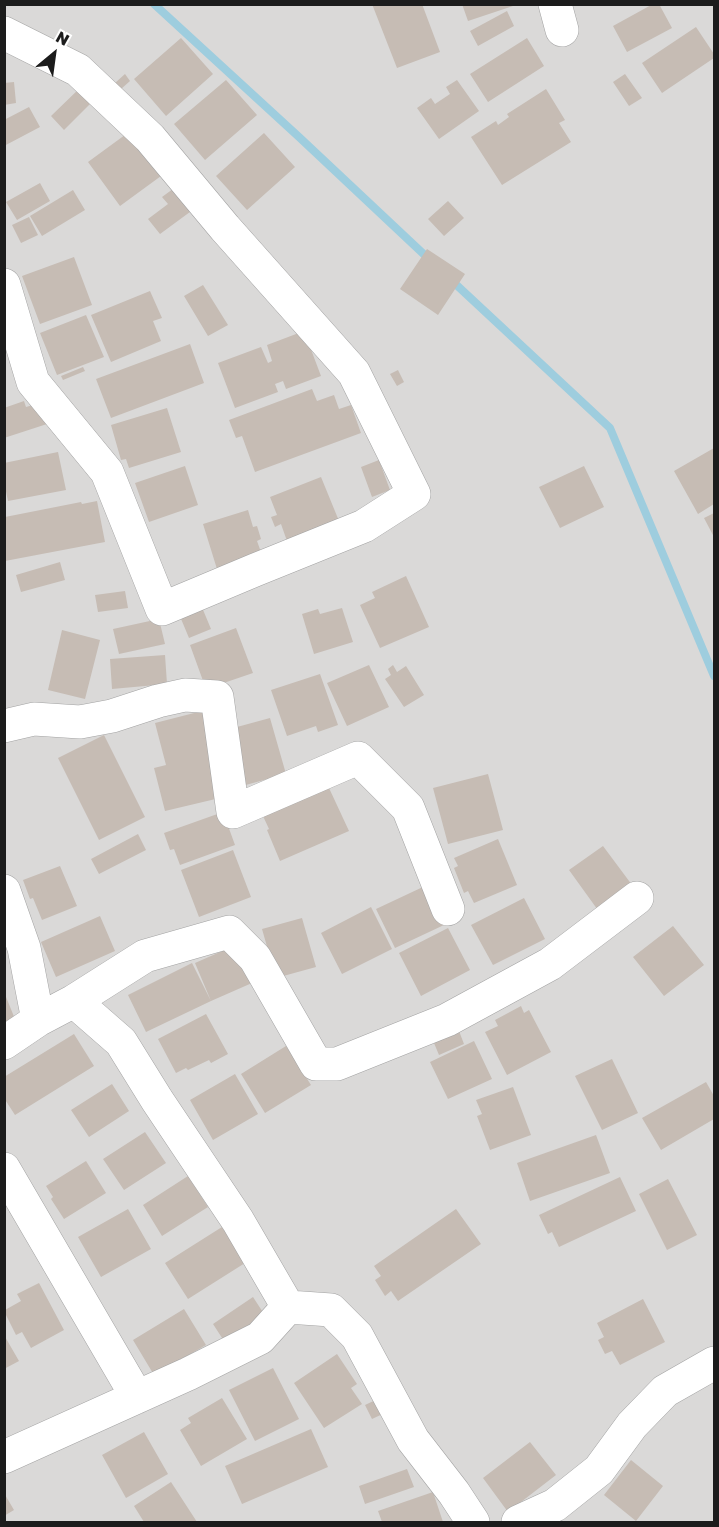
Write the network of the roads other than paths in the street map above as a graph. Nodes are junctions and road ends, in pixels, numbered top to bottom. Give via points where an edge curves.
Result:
1 (4, 33) edge
2 (4, 285) edge
3 (4, 726) edge
4 (4, 891) edge
5 (638, 898) dead end
6 (448, 909) dead end
7 (74, 1001) junction
8 (38, 1020) junction
9 (4, 1043) edge
10 (4, 1169) edge
11 (288, 1307) junction
12 (714, 1362) edge
13 (137, 1398) junction
14 (4, 1457) edge
15 (473, 1522) edge
16 (518, 1522) edge

1 - 2 street via 78,70 150,138 354,373 414,494 364,526 162,609 107,472 33,382
3 - 6 street via 34,719 80,722 112,717 185,695 217,697 233,813 358,758 408,808
4 - 8 street via 24,948
5 - 7 street via 550,964 447,1020 337,1064 316,1064 255,958 229,932 145,956
7 - 8 street
7 - 11 street via 121,1042 238,1221
8 - 9 street
10 - 13 street
11 - 13 street via 260,1338
11 - 15 street via 331,1310 357,1336 413,1440
12 - 16 street via 665,1391 632,1425 599,1470 555,1505
13 - 14 street

